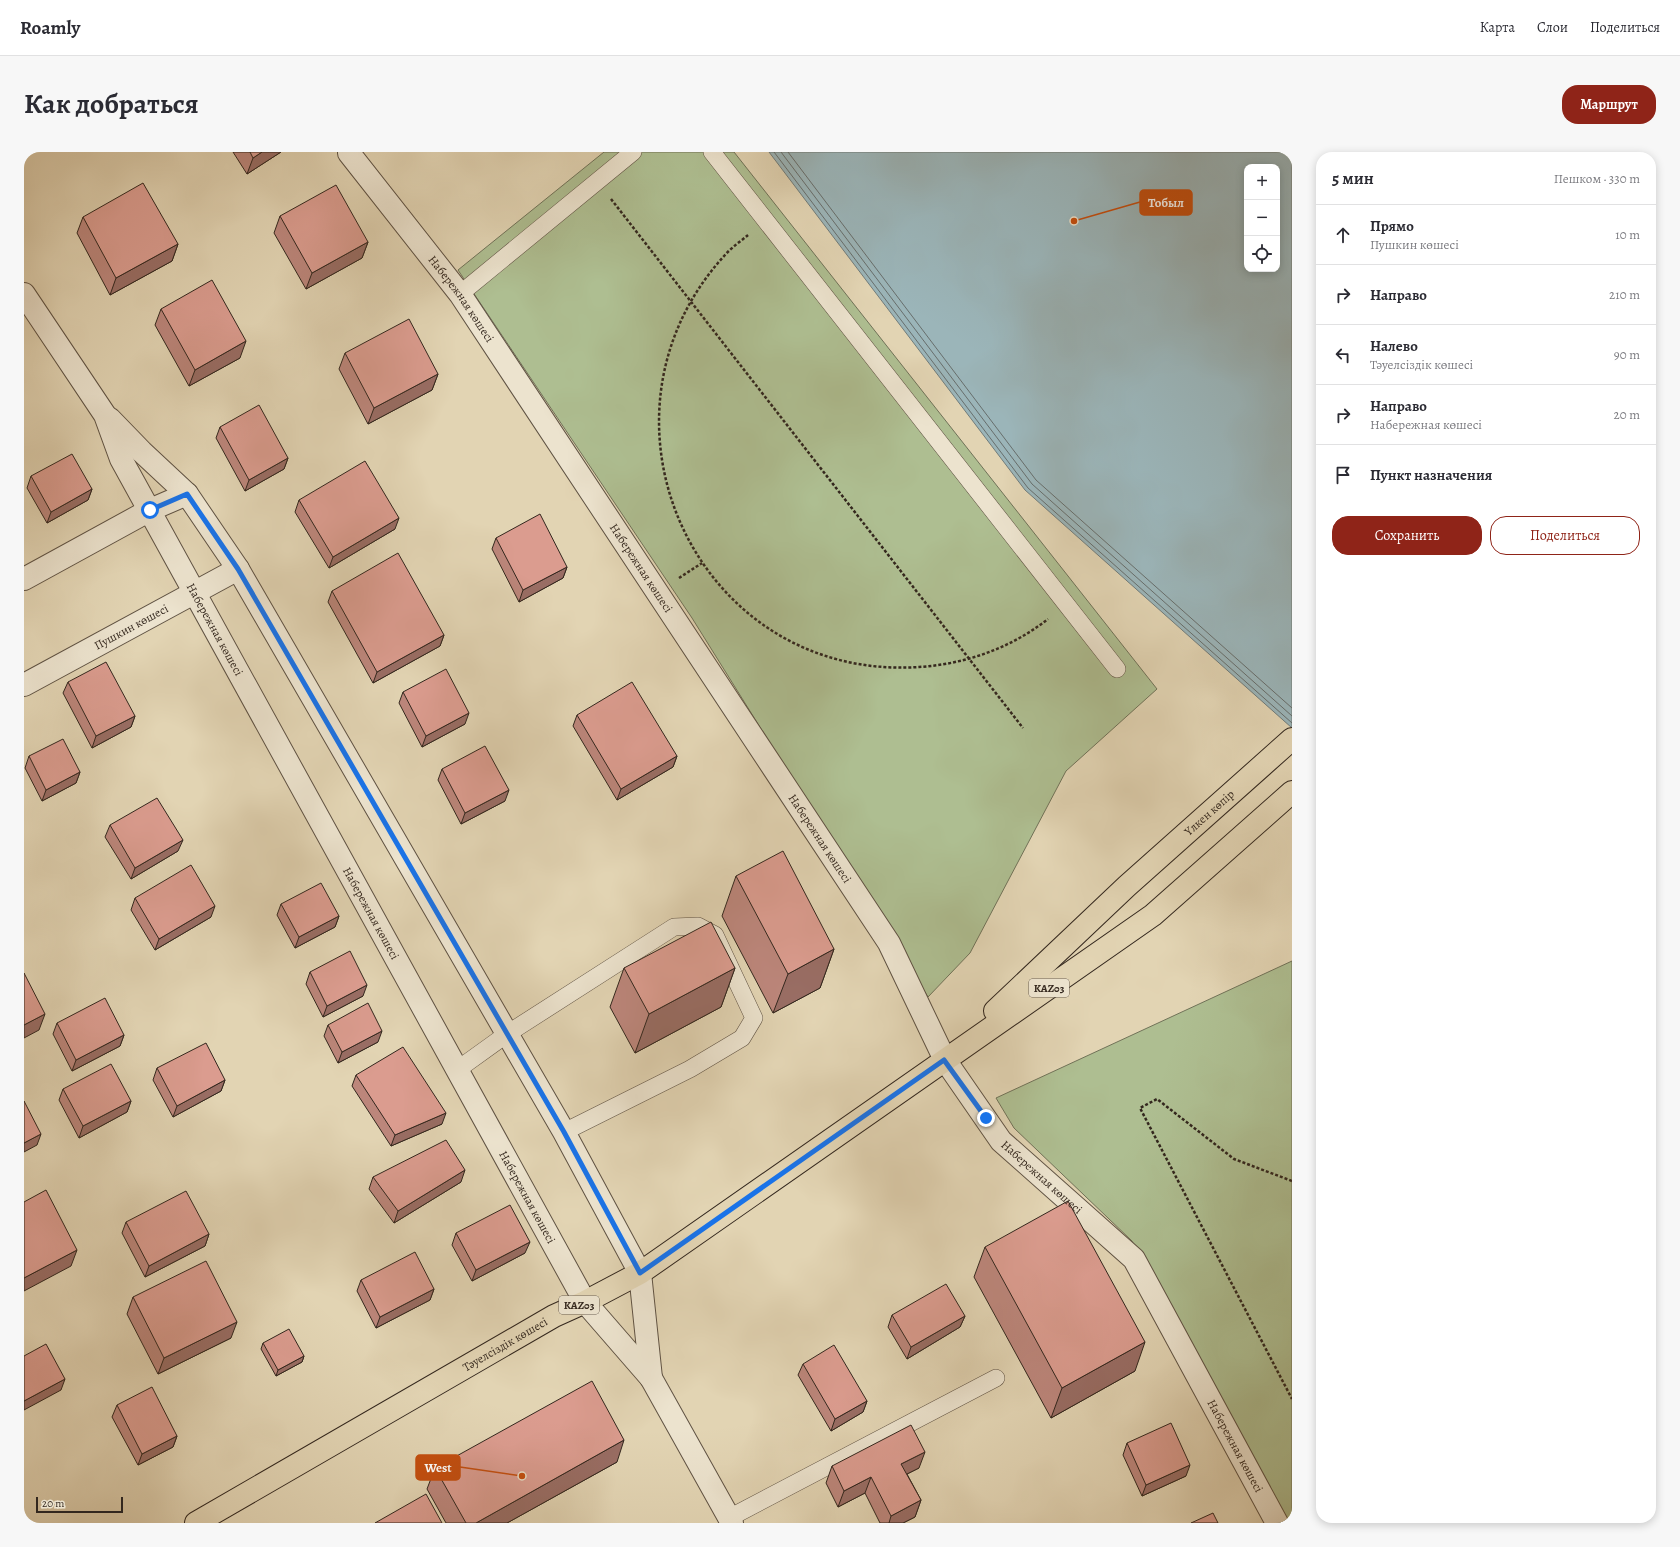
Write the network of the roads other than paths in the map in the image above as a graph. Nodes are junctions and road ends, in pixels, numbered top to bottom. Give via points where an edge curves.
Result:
1 (633, 152) edge
2 (712, 152) edge
3 (349, 153) dead end
4 (460, 294) junction
5 (25, 297) edge
6 (105, 414) junction
7 (187, 494) junction
8 (150, 510) junction
9 (238, 569) junction
10 (24, 579) edge
11 (195, 593) junction
12 (1117, 669) dead end
13 (24, 685) edge
14 (1292, 739) edge
15 (1292, 792) edge
16 (508, 1034) junction
17 (944, 1060) junction
18 (457, 1070) junction
19 (564, 1132) junction
20 (640, 1273) junction
21 (585, 1302) junction
22 (651, 1378) junction
23 (996, 1378) dead end
24 (731, 1520) edge
25 (196, 1523) edge
26 (1277, 1523) edge

1 - 4 lane
2 - 12 lane
3 - 4 street, Набережная көшесі
4 - 17 street, Набережная көшесі via 889,943
5 - 6 street, Набережная көшесі
6 - 7 street
6 - 8 street, Набережная көшесі via 121,460
7 - 8 street
7 - 9 street
8 - 10 street
8 - 11 street, Набережная көшесі
9 - 11 street, Пушкин көшесі
9 - 16 street
11 - 13 street, Пушкин көшесі
11 - 18 street, Набережная көшесі
14 - 17 main road, Үлкен көпір / KАZ03 via 1127,886
15 - 17 main road, KАZ03 via 1154,915
16 - 18 lane
16 - 19 street
16 - 19 lane via 674,927 698,926 715,935 754,1018 742,1038 690,1069
17 - 20 main road, Тәуелсіздік көшесі / KАZ03
17 - 26 street, Набережная көшесі via 1002,1141 1134,1259
18 - 21 street, Набережная көшесі
19 - 20 street
20 - 21 main road, Тәуелсіздік көшесі / KАZ03
20 - 22 street
21 - 22 street, Набережная көшесі
21 - 25 main road, Тәуелсіздік көшесі / KАZ03 via 554,1316
22 - 24 street, Набережная көшесі
23 - 24 lane

